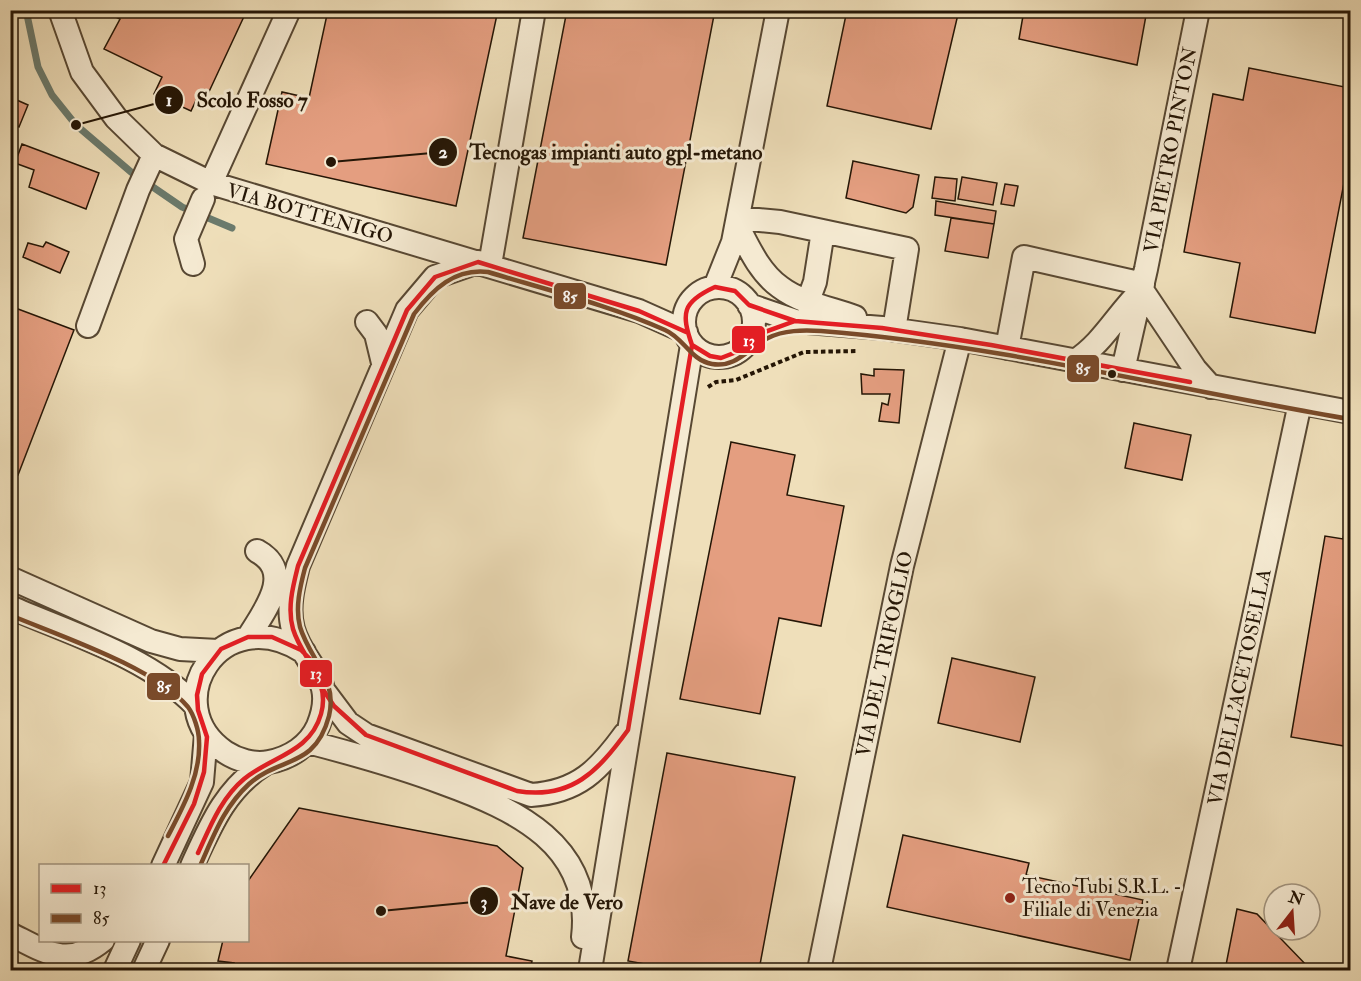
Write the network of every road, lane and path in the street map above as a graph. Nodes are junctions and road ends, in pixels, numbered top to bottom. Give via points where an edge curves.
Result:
1 (60, 10) edge
2 (289, 10) edge
3 (534, 10) edge
4 (778, 10) edge
5 (1198, 10) edge
6 (151, 162) junction
7 (207, 191) junction
8 (736, 228) junction
9 (823, 231) junction
10 (193, 264) dead end
11 (484, 264) junction
12 (1142, 287) junction
13 (733, 294) junction
14 (692, 301) junction
15 (808, 301) junction
16 (639, 311) junction
17 (795, 321) junction
18 (367, 322) dead end
19 (88, 326) dead end
20 (888, 329) junction
21 (751, 337) junction
22 (689, 338) junction
23 (960, 339) junction
24 (1007, 348) junction
25 (870, 351) dead end
26 (721, 358) junction
27 (1075, 361) junction
28 (383, 363) junction
29 (1122, 370) junction
30 (1211, 387) junction
31 (703, 392) dead end
32 (681, 402) junction
33 (1300, 403) junction
34 (1350, 412) edge
35 (257, 551) dead end
36 (10, 578) edge
37 (10, 607) edge
38 (249, 636) junction
39 (218, 651) junction
40 (304, 652) junction
41 (324, 691) junction
42 (196, 706) junction
43 (628, 730) junction
44 (207, 734) junction
45 (308, 742) junction
46 (266, 763) junction
47 (517, 791) junction
48 (168, 856) edge
49 (153, 864) edge
50 (193, 864) edge
51 (601, 900) junction
52 (10, 934) edge
53 (100, 942) edge
54 (128, 942) edge
55 (157, 942) edge
56 (115, 970) edge
57 (144, 970) edge
58 (584, 970) edge
59 (590, 970) edge
60 (819, 970) edge
61 (1178, 970) edge

1 - 6 street, VIA BOTTENIGO via 82,72
2 - 7 street
3 - 11 street
4 - 8 street
5 - 12 street, VIA PIETRO PINTON
6 - 7 street, VIA BOTTENIGO
6 - 19 street
7 - 10 street via 186,239
7 - 11 street, VIA BOTTENIGO
8 - 9 street via 780,222
8 - 13 street
8 - 15 street via 757,263 780,287
9 - 15 street
9 - 20 street via 907,249
11 - 16 street, VIA BOTTENIGO
11 - 28 street via 435,277 423,288 407,310
12 - 24 street via 1024,257
12 - 27 street via 1093,348
12 - 29 street, VIA PIETRO PINTON
12 - 30 street
13 - 14 street via 699,294
13 - 17 street
13 - 21 street via 754,326
14 - 16 street, VIA BOTTENIGO via 674,308
14 - 22 street via 684,321
15 - 20 street
16 - 22 street, VIA BOTTENIGO
17 - 20 street
17 - 21 street
18 - 28 street via 376,334
20 - 23 street
21 - 26 street via 739,351
22 - 26 street via 710,356
22 - 32 street
23 - 24 street
23 - 60 street, VIA DEL TRIFOGLIO via 912,522
24 - 27 street
25 - 31 path via 804,351 736,380 716,382
26 - 32 street via 705,370
27 - 29 street
28 - 40 street via 296,577 290,609 293,630
29 - 30 street
30 - 33 street
32 - 43 street
33 - 34 street
33 - 61 street, VIA DELL'ACETOSELLA
35 - 38 street via 269,558 275,571 274,587
36 - 39 street via 151,641 180,649
37 - 42 street via 148,668 180,689
38 - 39 street
38 - 40 street via 288,641
39 - 42 street via 198,685
40 - 41 street via 317,670
41 - 45 street via 321,718
41 - 47 street via 348,723 366,735
42 - 44 street
43 - 47 street via 588,777 546,794
43 - 51 street
44 - 46 street via 232,756
44 - 48 street via 202,782
45 - 46 street via 281,759
45 - 58 street via 389,762 483,797 536,826 569,863 582,894
46 - 50 street via 243,780 220,806
47 - 51 street via 541,809 565,837
48 - 49 street
51 - 59 street
52 - 53 street via 62,957 78,956
54 - 56 street
55 - 57 street

